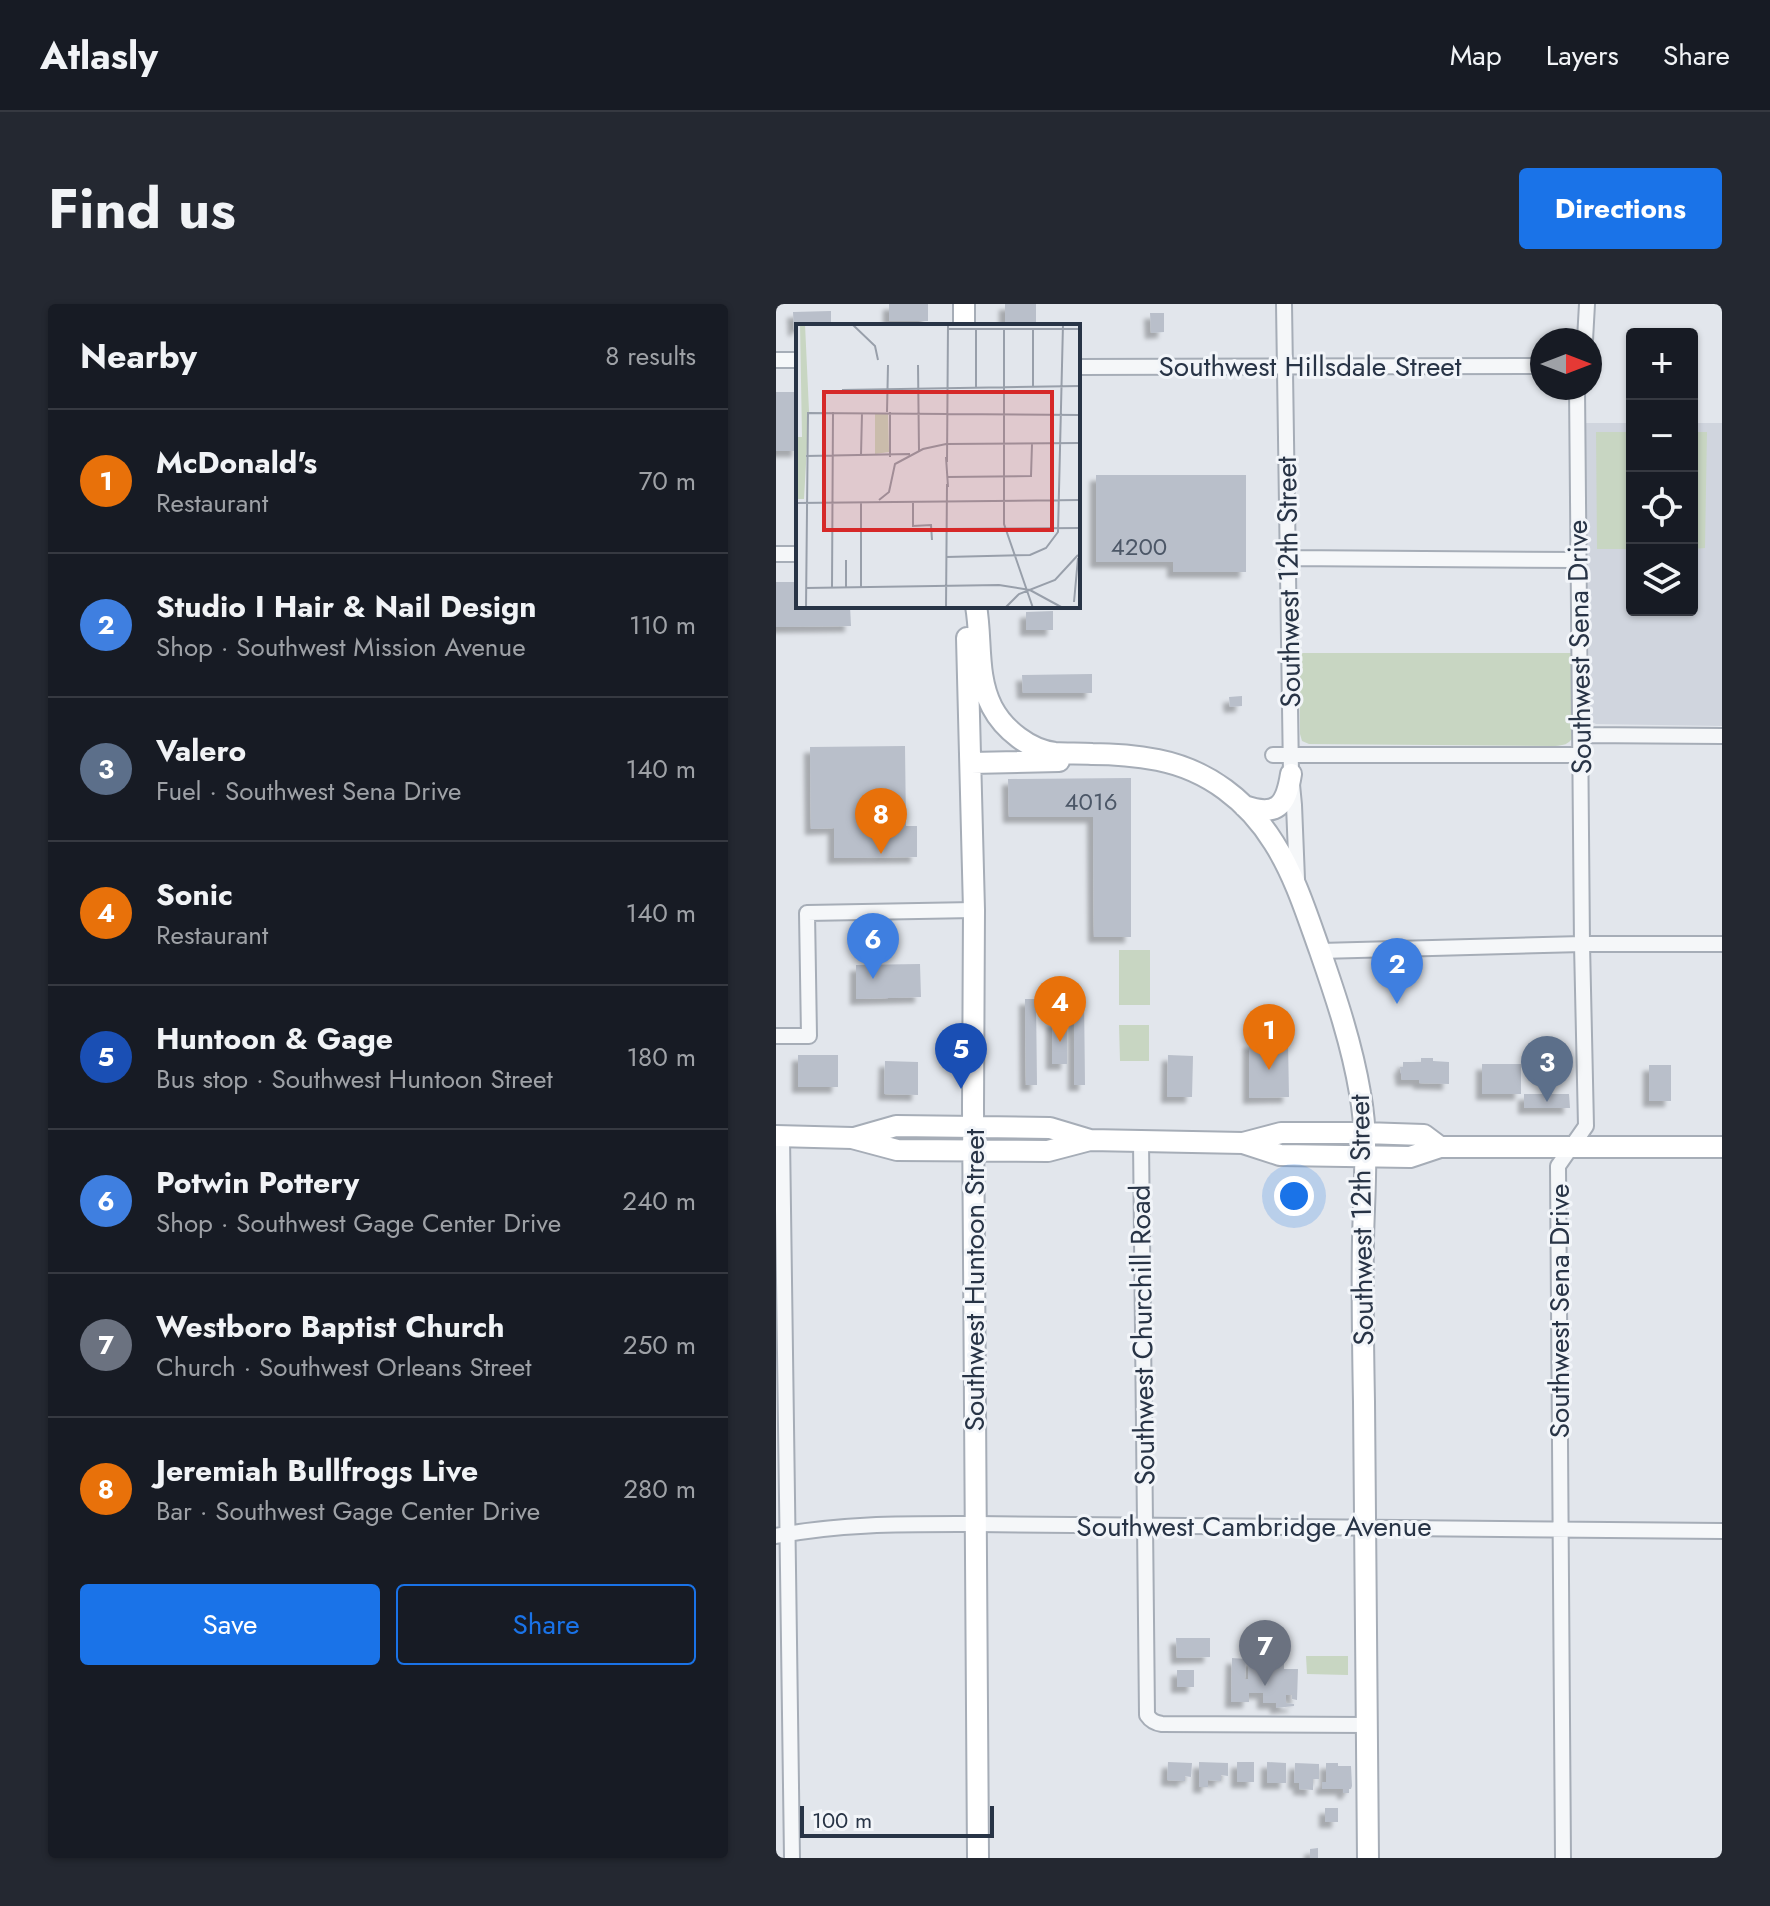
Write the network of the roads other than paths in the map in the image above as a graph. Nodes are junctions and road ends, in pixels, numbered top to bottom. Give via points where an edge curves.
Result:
1 (1284, 304) edge
2 (1587, 304) edge
3 (1586, 328) edge
4 (1285, 366) junction
5 (1530, 366) edge
6 (1080, 367) edge
7 (1577, 400) edge
8 (1287, 558) junction
9 (1578, 560) junction
10 (967, 608) edge
11 (976, 608) edge
12 (1580, 735) junction
13 (1722, 736) edge
14 (1273, 755) dead end
15 (1580, 755) junction
16 (1131, 757) junction
17 (971, 763) junction
18 (1290, 765) junction
19 (1244, 806) junction
20 (1300, 896) junction
21 (974, 910) junction
22 (1582, 944) junction
23 (1722, 944) edge
24 (1320, 951) junction
25 (776, 1036) edge
26 (974, 1127) junction
27 (1364, 1133) junction
28 (779, 1136) edge
29 (852, 1138) junction
30 (1090, 1140) junction
31 (1141, 1141) junction
32 (1243, 1143) junction
33 (1440, 1147) junction
34 (1573, 1147) junction
35 (1722, 1147) edge
36 (974, 1150) junction
37 (1364, 1157) junction
38 (976, 1524) junction
39 (1144, 1526) junction
40 (1365, 1526) junction
41 (1561, 1530) junction
42 (1722, 1531) edge
43 (782, 1535) edge
44 (1366, 1725) junction
45 (792, 1858) edge
46 (978, 1858) edge
47 (1368, 1858) edge
48 (1563, 1858) edge

1 - 4 street, Southwest 12th Street
2 - 3 street
4 - 5 street, Southwest Hillsdale Street
4 - 6 street, Southwest Hillsdale Street
4 - 8 street, Southwest 12th Street
7 - 9 street, Southwest Sena Drive
8 - 9 street
8 - 18 street, Southwest 12th Street
9 - 12 street, Southwest Sena Drive
10 - 17 main road, Southwest Huntoon Street
11 - 16 main road via 985,688 1012,731 1024,742 1054,753
12 - 13 street
12 - 15 street, Southwest Sena Drive
14 - 18 street
15 - 18 street
15 - 22 street, Southwest Sena Drive
16 - 17 main road
16 - 19 main road via 1157,759 1208,777
17 - 21 main road, Southwest Huntoon Street
18 - 19 main road via 1288,791 1277,808
18 - 20 street, Southwest 12th Street
19 - 20 main road via 1277,847
20 - 24 main road, Southwest 12th Street
21 - 25 street via 807,913 809,1036
21 - 26 main road, Southwest Huntoon Street
22 - 23 street
22 - 24 street
22 - 34 street, Southwest Sena Drive via 1586,1126
24 - 27 main road, Southwest 12th Street via 1357,1080
26 - 29 main road via 896,1126
26 - 30 main road via 1050,1128
26 - 36 main road, Southwest Huntoon Street
27 - 32 main road via 1281,1133
27 - 33 main road via 1424,1135
27 - 37 main road, Southwest 12th Street
28 - 29 main road
28 - 43 street
29 - 36 main road via 897,1150
30 - 31 main road
30 - 36 main road via 1048,1151
31 - 32 main road
31 - 39 street, Southwest Churchill Road
32 - 37 main road via 1280,1155
33 - 34 main road
33 - 37 main road via 1410,1157
34 - 35 main road
34 - 41 street, Southwest Sena Drive via 1558,1166
36 - 38 main road, Southwest Huntoon Street
37 - 40 main road, Southwest 12th Street
38 - 39 street, Southwest Cambridge Avenue
38 - 43 street, Southwest Cambridge Avenue via 817,1529
38 - 46 main road, Southwest Huntoon Street
39 - 40 street, Southwest Cambridge Avenue
39 - 44 street, Southwest Churchill Road via 1150,1719 1162,1724
40 - 41 street, Southwest Cambridge Avenue
40 - 44 main road, Southwest 12th Street
41 - 42 street, Southwest Cambridge Avenue
41 - 48 street, Southwest Sena Drive
43 - 45 street
44 - 47 main road, Southwest 12th Street

